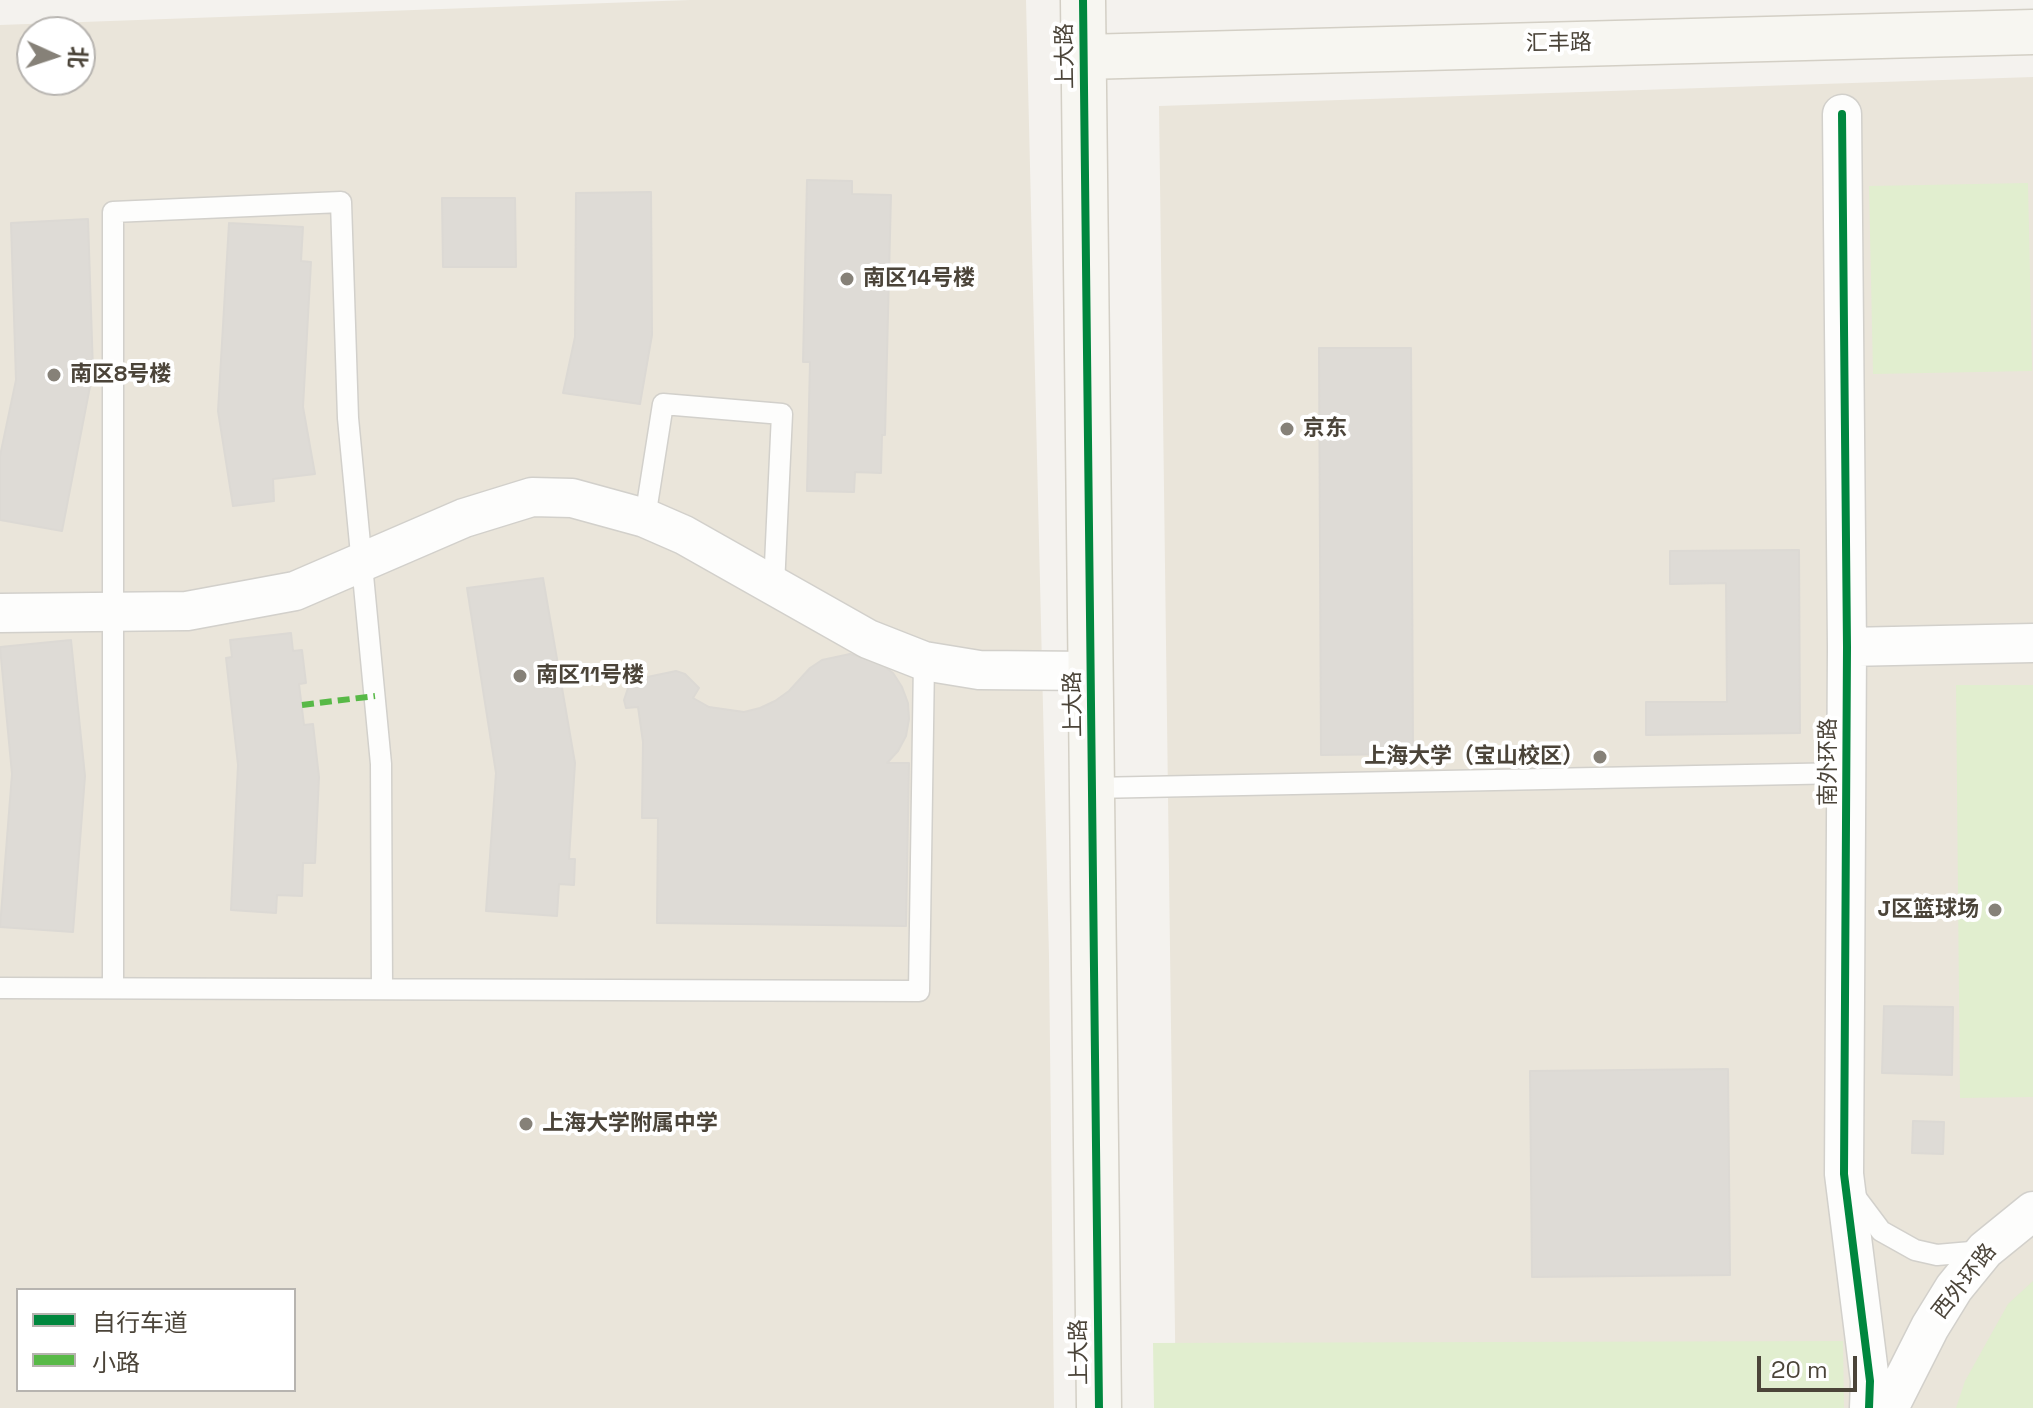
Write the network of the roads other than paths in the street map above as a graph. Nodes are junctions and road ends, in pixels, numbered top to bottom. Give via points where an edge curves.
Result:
1 (1083, 0) edge
2 (2033, 32) edge
3 (1084, 57) junction
4 (1842, 114) dead end
5 (645, 518) junction
6 (362, 561) junction
7 (774, 586) junction
8 (0, 613) edge
9 (113, 614) junction
10 (2033, 643) edge
11 (1847, 647) junction
12 (924, 661) junction
13 (1091, 671) junction
14 (1847, 773) junction
15 (1092, 788) junction
16 (0, 988) edge
17 (113, 988) junction
18 (382, 989) junction
19 (1844, 1174) junction
20 (2033, 1211) edge
21 (1985, 1250) junction
22 (1099, 1408) edge
23 (1869, 1408) edge
24 (1889, 1408) edge

1 - 3 street, 上大路
2 - 3 street, 汇丰路
3 - 13 street, 上大路
4 - 11 street, 南外环路
5 - 6 street via 572,498 532,497 464,518
5 - 7 street
5 - 7 lane via 663,404 782,414
6 - 9 street via 295,591 187,611
6 - 9 lane via 348,418 341,202 113,212
6 - 18 lane via 381,764
7 - 12 street via 868,639
8 - 9 street
9 - 17 lane
10 - 11 street
11 - 14 street, 南外环路
12 - 13 street via 979,670
12 - 18 lane via 919,991
13 - 15 street, 上大路
14 - 15 lane
14 - 19 street, 南外环路
15 - 22 street, 上大路
16 - 17 lane
17 - 18 lane
19 - 21 lane via 1866,1215 1897,1242 1937,1255
19 - 23 street, 南外环路
20 - 21 street, 西外环路
21 - 24 street, 西外环路 via 1930,1327

